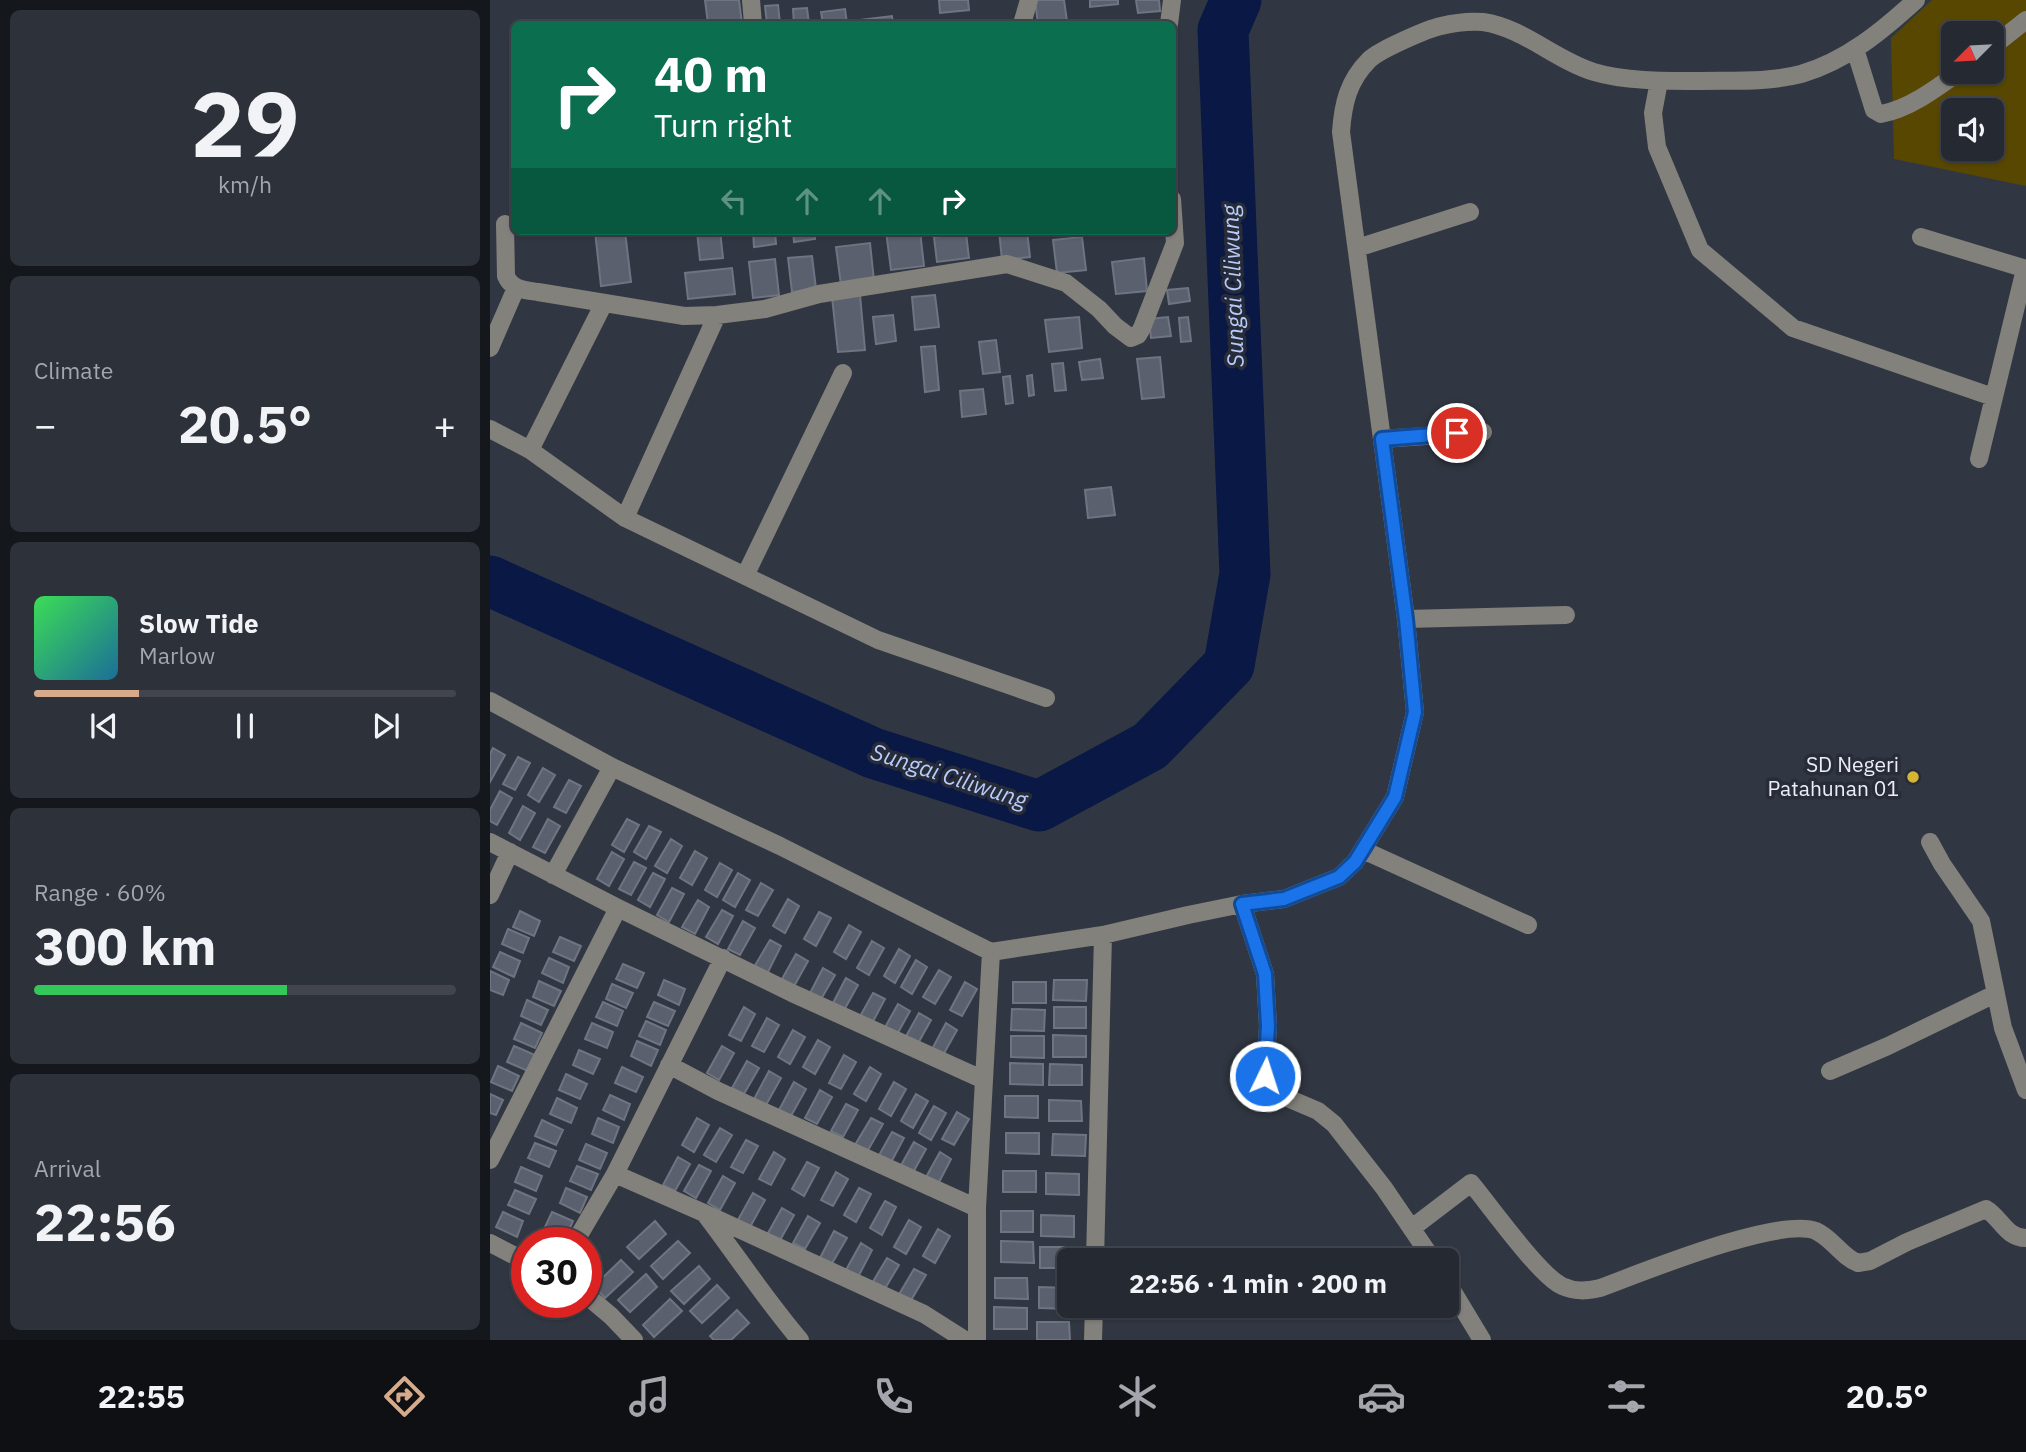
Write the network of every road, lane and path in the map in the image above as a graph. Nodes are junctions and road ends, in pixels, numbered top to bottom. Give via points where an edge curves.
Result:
1 (751, 0) edge
2 (1029, 0) edge
3 (1172, 0) edge
4 (1916, 0) edge
5 (2026, 20) edge
6 (753, 21) edge
7 (1023, 21) edge
8 (1170, 21) edge
9 (2004, 37) edge
10 (1855, 49) junction
11 (1659, 81) junction
12 (1943, 84) edge
13 (1470, 212) dead end
14 (505, 224) dead end
15 (1174, 235) edge
16 (1921, 237) dead end
17 (1357, 248) junction
18 (2026, 269) edge
19 (516, 288) junction
20 (604, 303) junction
21 (717, 315) junction
22 (496, 319) edge
23 (490, 348) edge
24 (843, 373) dead end
25 (1993, 397) junction
26 (490, 429) edge
27 (1483, 432) dead end
28 (1382, 439) junction
29 (530, 450) junction
30 (1979, 459) dead end
31 (625, 518) junction
32 (745, 576) junction
33 (1566, 615) dead end
34 (1406, 619) junction
35 (1046, 698) dead end
36 (490, 701) edge
37 (612, 767) junction
38 (490, 842) edge
39 (1930, 842) dead end
40 (1363, 850) junction
41 (510, 852) junction
42 (553, 875) junction
43 (490, 895) edge
44 (1242, 904) junction
45 (618, 908) junction
46 (1528, 925) dead end
47 (1103, 936) junction
48 (991, 952) junction
49 (723, 958) junction
50 (1995, 994) junction
51 (669, 1065) junction
52 (1830, 1071) dead end
53 (984, 1080) junction
54 (2026, 1090) edge
55 (490, 1160) edge
56 (615, 1174) junction
57 (977, 1208) junction
58 (704, 1213) junction
59 (584, 1227) edge
60 (1412, 1228) junction
61 (2026, 1238) edge
62 (490, 1243) edge
63 (1095, 1248) edge
64 (1425, 1248) edge
65 (511, 1254) edge
66 (1459, 1302) edge
67 (602, 1308) edge
68 (1094, 1318) edge
69 (634, 1340) edge
70 (800, 1340) edge
71 (965, 1340) edge
72 (976, 1340) edge
73 (1093, 1340) edge
74 (1482, 1340) edge

1 - 6 street
2 - 7 street
3 - 8 street
4 - 10 street via 1880,34
5 - 9 street
10 - 11 street via 1800,74
10 - 12 street via 1874,110 1881,114
11 - 17 street via 1595,72 1507,27 1480,22 1441,25 1370,58 1343,106 1341,132
11 - 25 street via 1653,113 1657,147 1700,250 1793,328
13 - 17 street
14 - 19 street via 506,276
15 - 21 street via 1142,328 1131,338 1066,283 1007,264 819,293 765,309
16 - 18 street
17 - 28 street
18 - 25 street
19 - 20 street
19 - 22 street
20 - 21 street via 684,316
20 - 29 street
21 - 31 street
22 - 23 street
24 - 32 street
25 - 30 street
26 - 29 street
27 - 28 street
28 - 34 street
29 - 31 street
31 - 32 street
32 - 35 street via 878,640
33 - 34 street
34 - 40 street via 1415,712 1395,797
36 - 37 street
37 - 42 street
37 - 48 street
38 - 41 street
39 - 50 street via 1981,921
40 - 44 street via 1339,877 1284,899
40 - 46 street
41 - 42 street
41 - 43 street
42 - 45 street
44 - 47 street
44 - 60 street via 1265,974 1265,1076 1269,1085 1334,1124
45 - 49 street
45 - 55 street
47 - 48 street
47 - 63 street
48 - 53 street
49 - 51 street
49 - 53 street
50 - 52 street
50 - 54 street
51 - 56 street
51 - 57 street
53 - 57 street
56 - 58 street
56 - 59 street
57 - 72 street
58 - 70 street
58 - 71 street via 924,1314
60 - 61 street via 1471,1183 1545,1273 1562,1286 1581,1292 1726,1242 1797,1228 1814,1230 1858,1263 1986,1209 2008,1232
60 - 64 street
62 - 65 street
66 - 74 street
67 - 69 street
68 - 73 street

